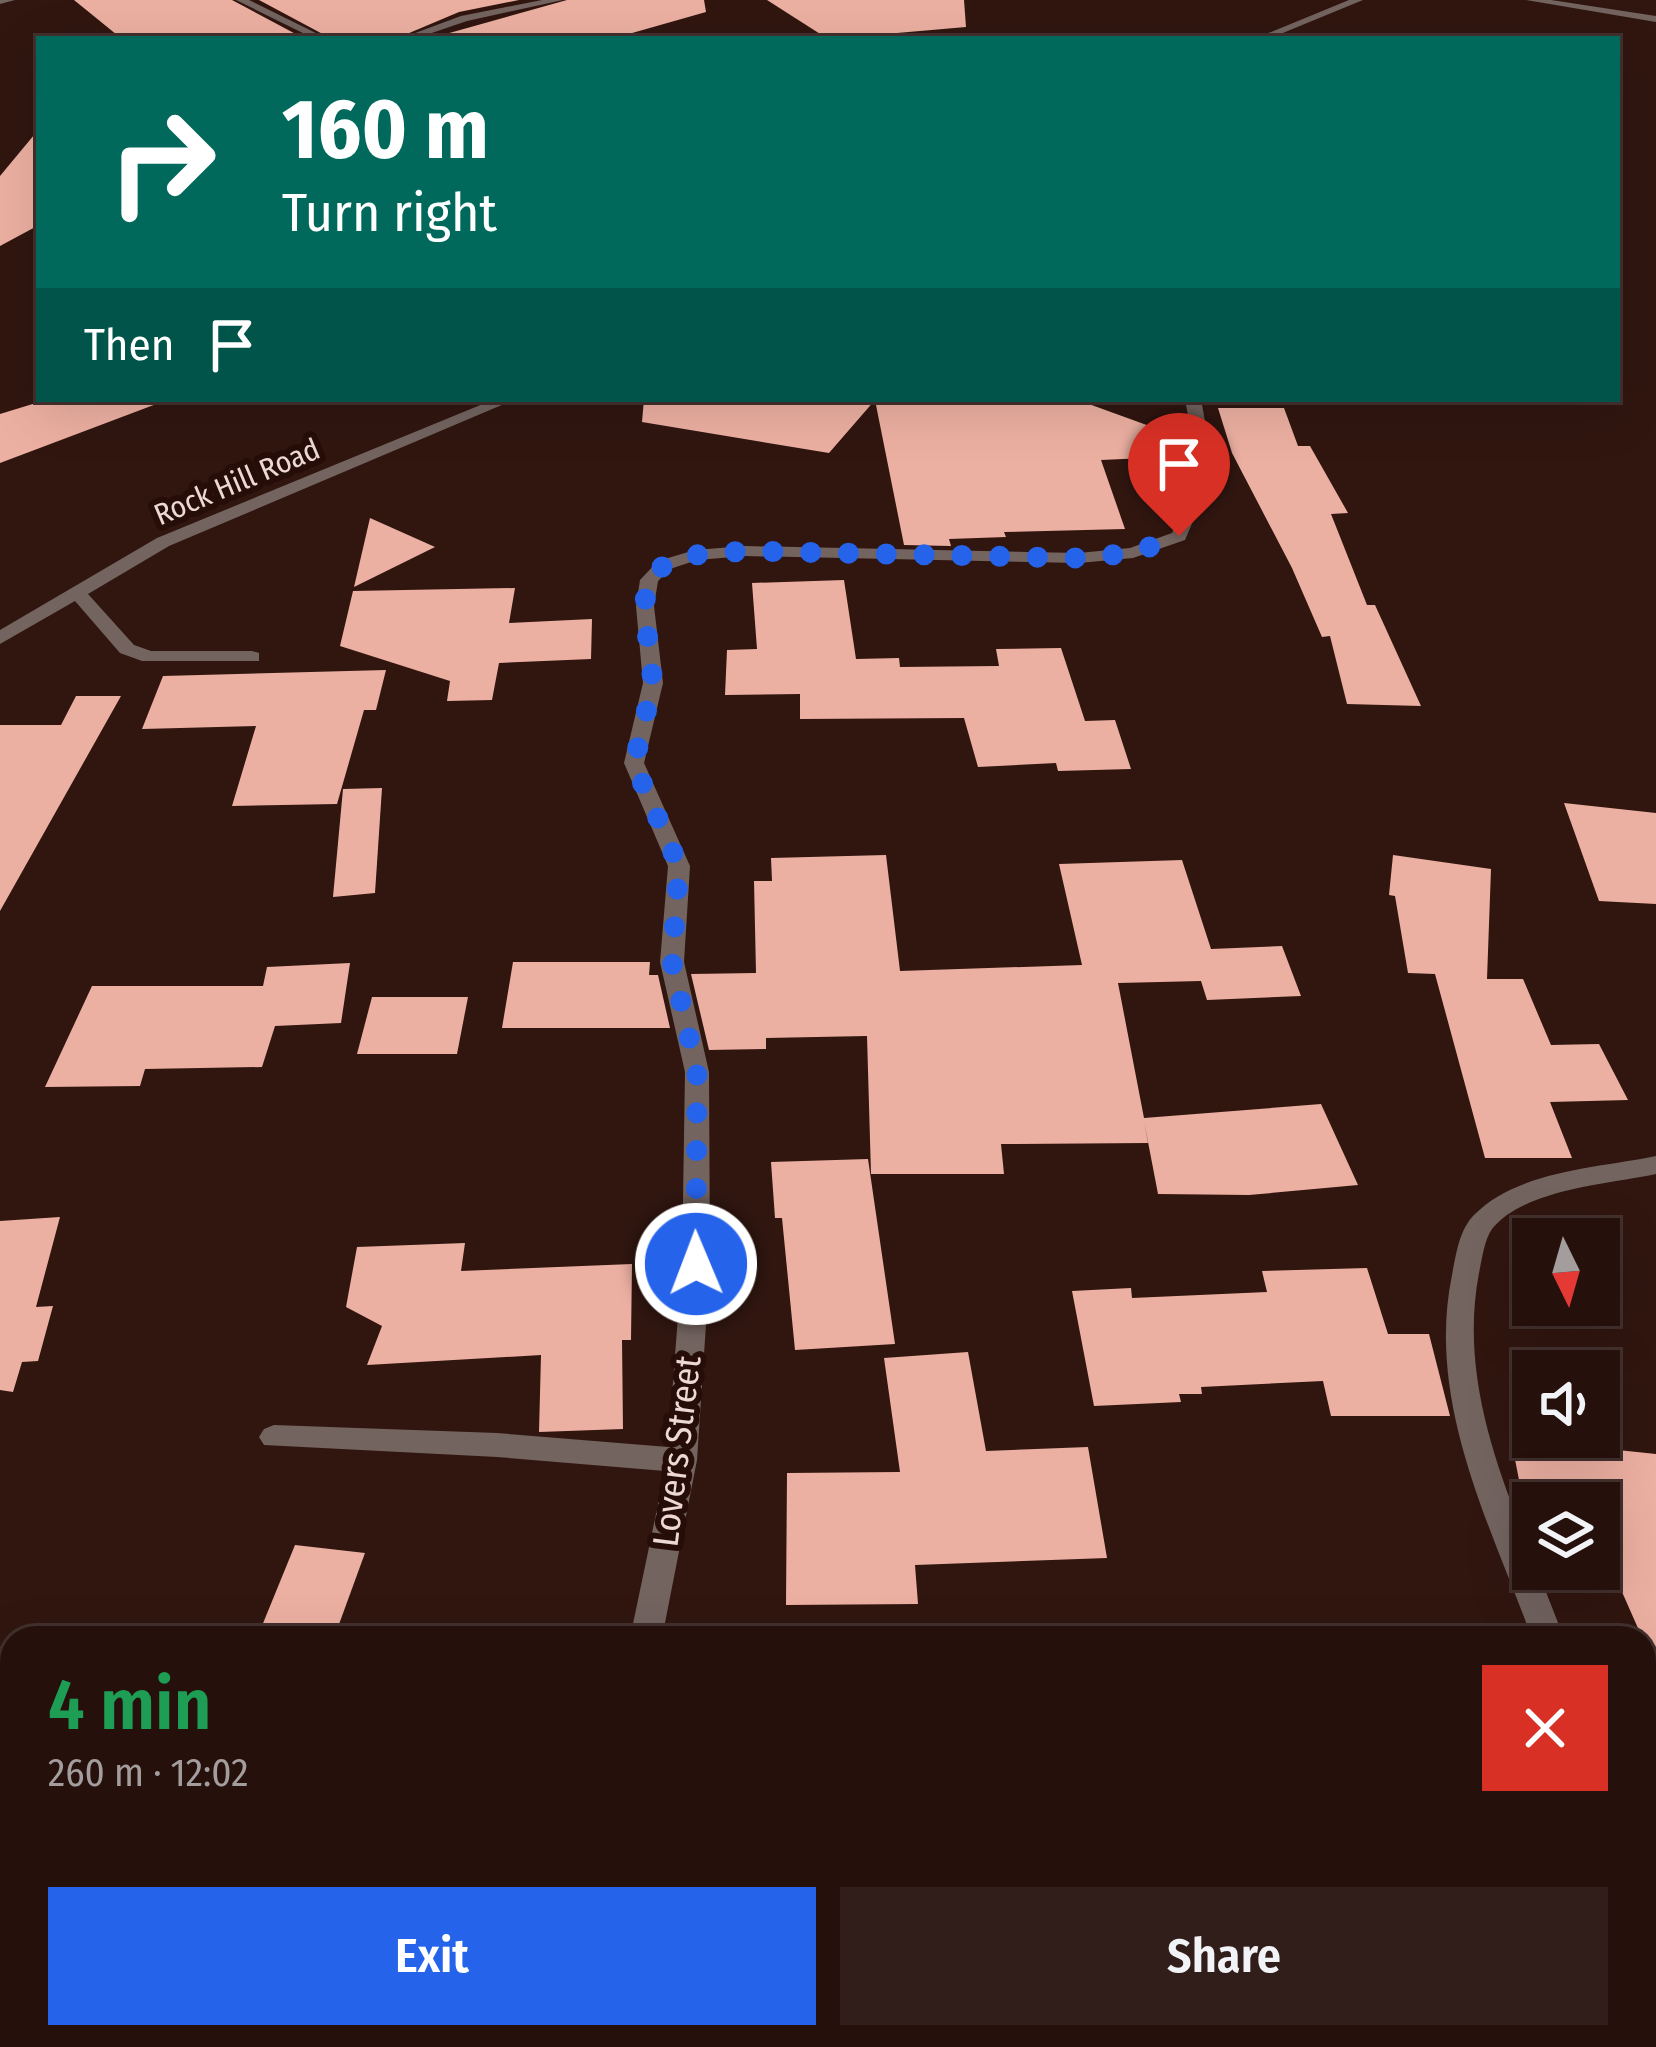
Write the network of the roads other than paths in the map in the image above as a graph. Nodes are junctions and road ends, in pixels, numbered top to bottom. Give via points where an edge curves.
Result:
1 (10, 0) edge
2 (242, 0) edge
3 (558, 0) edge
4 (1358, 0) edge
5 (1531, 0) edge
6 (0, 1) edge
7 (1656, 19) edge
8 (317, 36) edge
9 (413, 36) edge
10 (1267, 36) edge
11 (501, 402) edge
12 (1193, 402) edge
13 (76, 591) junction
14 (0, 638) edge
15 (252, 656) dead end
16 (1656, 1165) edge
17 (274, 1437) dead end
18 (682, 1460) junction
19 (648, 1626) edge
20 (1542, 1626) edge

1 - 6 street
2 - 8 street
3 - 9 street
4 - 10 street
5 - 7 street
11 - 13 street, Rock Hill Road via 163,542
12 - 18 street, Lovers Street via 1206,472 1179,536 1155,547 1079,558 745,551 695,555 664,565 649,580 644,606 653,683 634,764 679,866 672,962 697,1072 696,1264
13 - 14 street, Rock Hill Road
13 - 15 street via 128,649 149,657
16 - 20 street via 1520,1197 1479,1225 1457,1295 1463,1380 1485,1476
17 - 18 street
18 - 19 street, Lovers Street

